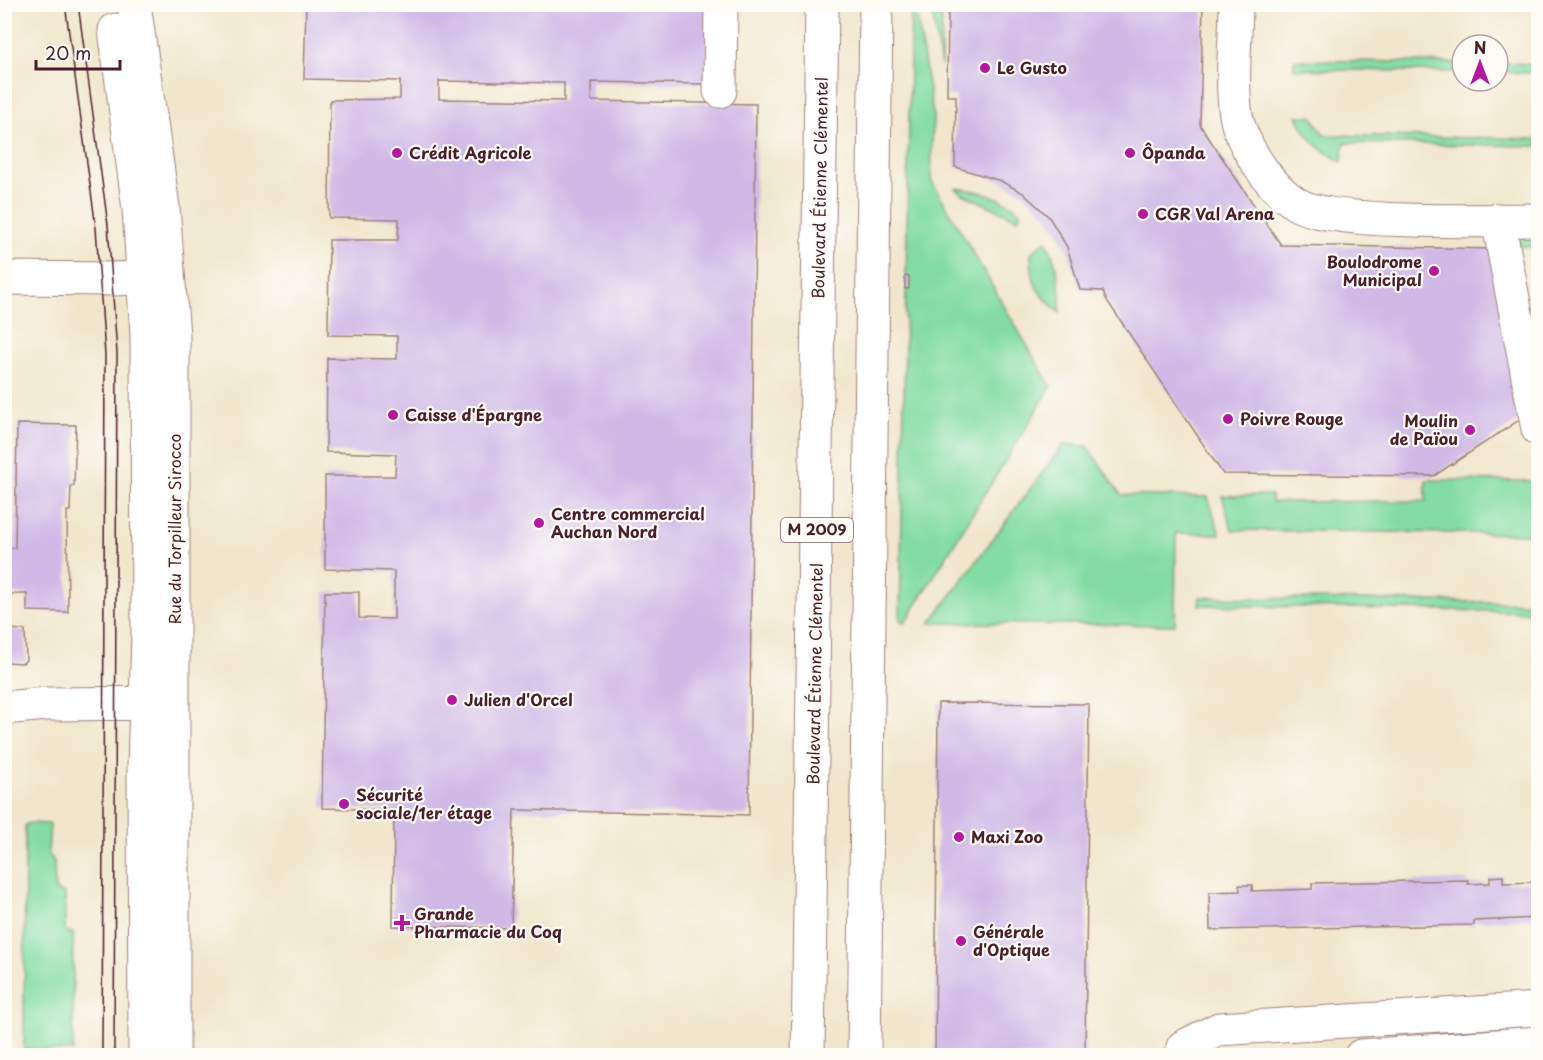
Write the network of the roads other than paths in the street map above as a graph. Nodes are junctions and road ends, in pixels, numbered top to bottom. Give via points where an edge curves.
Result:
1 (111, 4) edge
2 (134, 4) edge
3 (721, 4) edge
4 (822, 4) edge
5 (876, 4) edge
6 (1236, 4) edge
7 (720, 91) dead end
8 (1498, 220) junction
9 (1539, 220) edge
10 (157, 277) junction
11 (4, 278) edge
12 (1539, 429) edge
13 (160, 703) junction
14 (4, 708) edge
15 (1539, 1009) edge
16 (1539, 1043) edge
17 (1188, 1053) edge
18 (145, 1056) edge
19 (173, 1056) edge
20 (808, 1056) edge
21 (864, 1056) edge
22 (1361, 1056) edge

1 - 10 main road, Rue du Torpilleur Sirocco via 139,209
2 - 10 main road, Rue du Torpilleur Sirocco via 163,207
3 - 7 main road
4 - 20 main road, Boulevard Étienne Clémentel / M 2009
5 - 21 main road, M 2009
6 - 8 main road via 1235,88 1239,125 1273,184 1297,205 1369,218
8 - 9 main road
8 - 12 main road
10 - 11 main road
10 - 13 main road, Rue du Torpilleur Sirocco via 149,585
13 - 14 main road
13 - 18 main road, Rue du Torpilleur Sirocco
13 - 19 main road, Rue du Torpilleur Sirocco
15 - 17 main road via 1219,1029
16 - 22 main road

